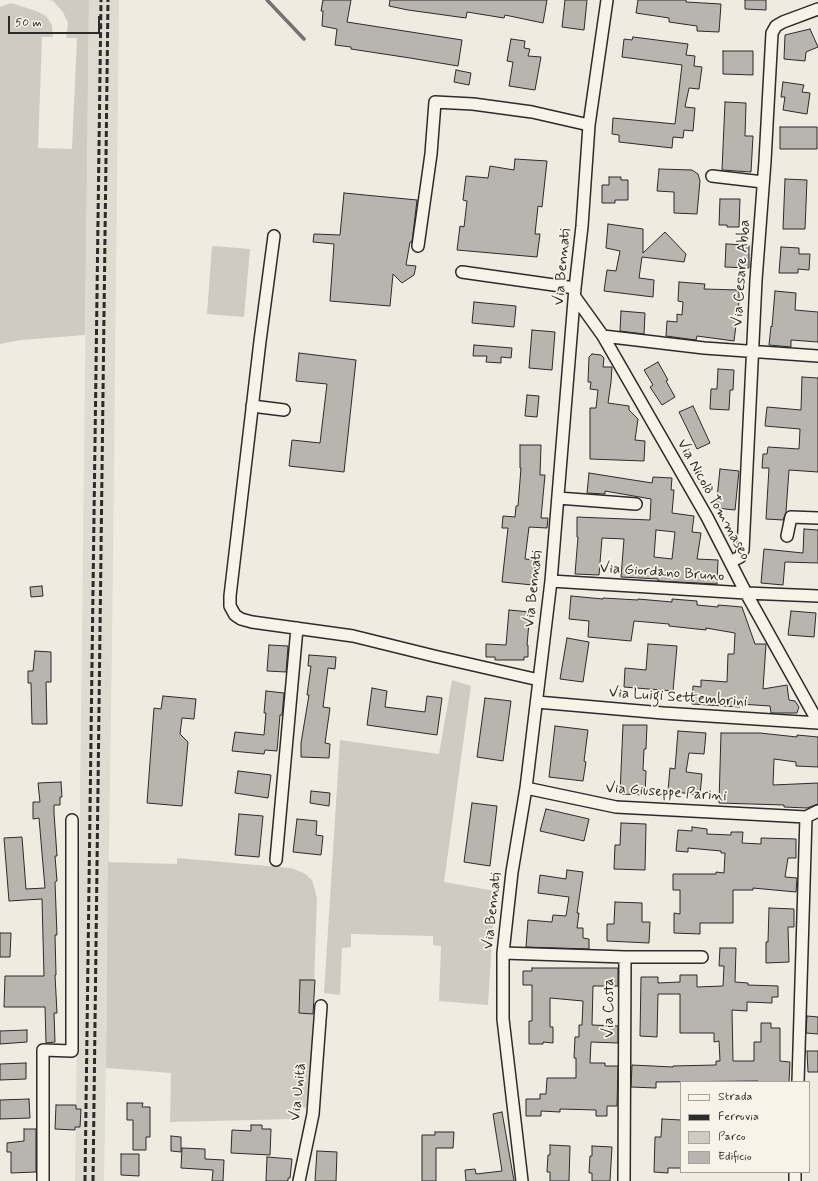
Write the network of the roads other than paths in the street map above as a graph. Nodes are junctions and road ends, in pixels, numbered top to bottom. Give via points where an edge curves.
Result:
1 (607, 0) edge
2 (818, 10) edge
3 (589, 126) junction
4 (712, 176) dead end
5 (763, 182) junction
6 (274, 236) dead end
7 (418, 246) dead end
8 (462, 272) dead end
9 (575, 293) junction
10 (603, 336) junction
11 (753, 351) junction
12 (818, 356) edge
13 (252, 406) junction
14 (284, 410) dead end
15 (558, 498) junction
16 (636, 504) dead end
17 (818, 518) edge
18 (787, 536) dead end
19 (730, 562) junction
20 (551, 581) junction
21 (746, 593) junction
22 (818, 596) edge
23 (297, 628) junction
24 (539, 680) junction
25 (537, 702) junction
26 (818, 722) edge
27 (526, 788) junction
28 (818, 811) edge
29 (806, 817) junction
30 (72, 820) dead end
31 (276, 860) dead end
32 (504, 953) junction
33 (625, 957) junction
34 (702, 957) dead end
35 (321, 1006) dead end
36 (798, 1081) edge
37 (44, 1181) edge
38 (299, 1181) edge
39 (522, 1181) edge
40 (624, 1181) edge

1 - 3 street, Via Bennati
2 - 5 street, Via Cesare Abba via 783,22 776,26 772,33
3 - 7 street via 532,112 435,102 431,154
3 - 9 street, Via Bennati
4 - 5 street
5 - 11 street, Via Cesare Abba
6 - 13 street
8 - 9 street
9 - 10 street, Via Nicolò Tommaseo
9 - 15 street, Via Bennati
10 - 11 street
10 - 19 street, Via Nicolò Tommaseo
11 - 12 street
11 - 19 street, Via Cesare Abba via 743,550 740,557
13 - 14 street
13 - 23 street via 230,606 241,619
15 - 16 street
15 - 20 street, Via Bennati
17 - 18 street via 792,517
19 - 21 street, Via Nicolò Tommaseo
20 - 21 street, Via Giordano Bruno
20 - 24 street, Via Bennati
21 - 22 street, Via Giordano Bruno
21 - 26 street, Via Nicolò Tommaseo
23 - 24 street via 353,636
23 - 31 street
24 - 25 street, Via Bennati
25 - 26 street, Via Luigi Settembrini via 663,714
25 - 27 street, Via Bennati
27 - 29 street, Via Giuseppe Parini via 616,807
27 - 32 street, Via Bennati via 512,872
28 - 29 street, Via Giuseppe Parini
29 - 36 street
30 - 37 street via 72,1051 44,1050
32 - 33 street, Via Costa
32 - 39 street, Via Bennati via 502,1019
33 - 34 street
33 - 40 street, Via Costa
35 - 38 street, Via Unità via 313,1114

